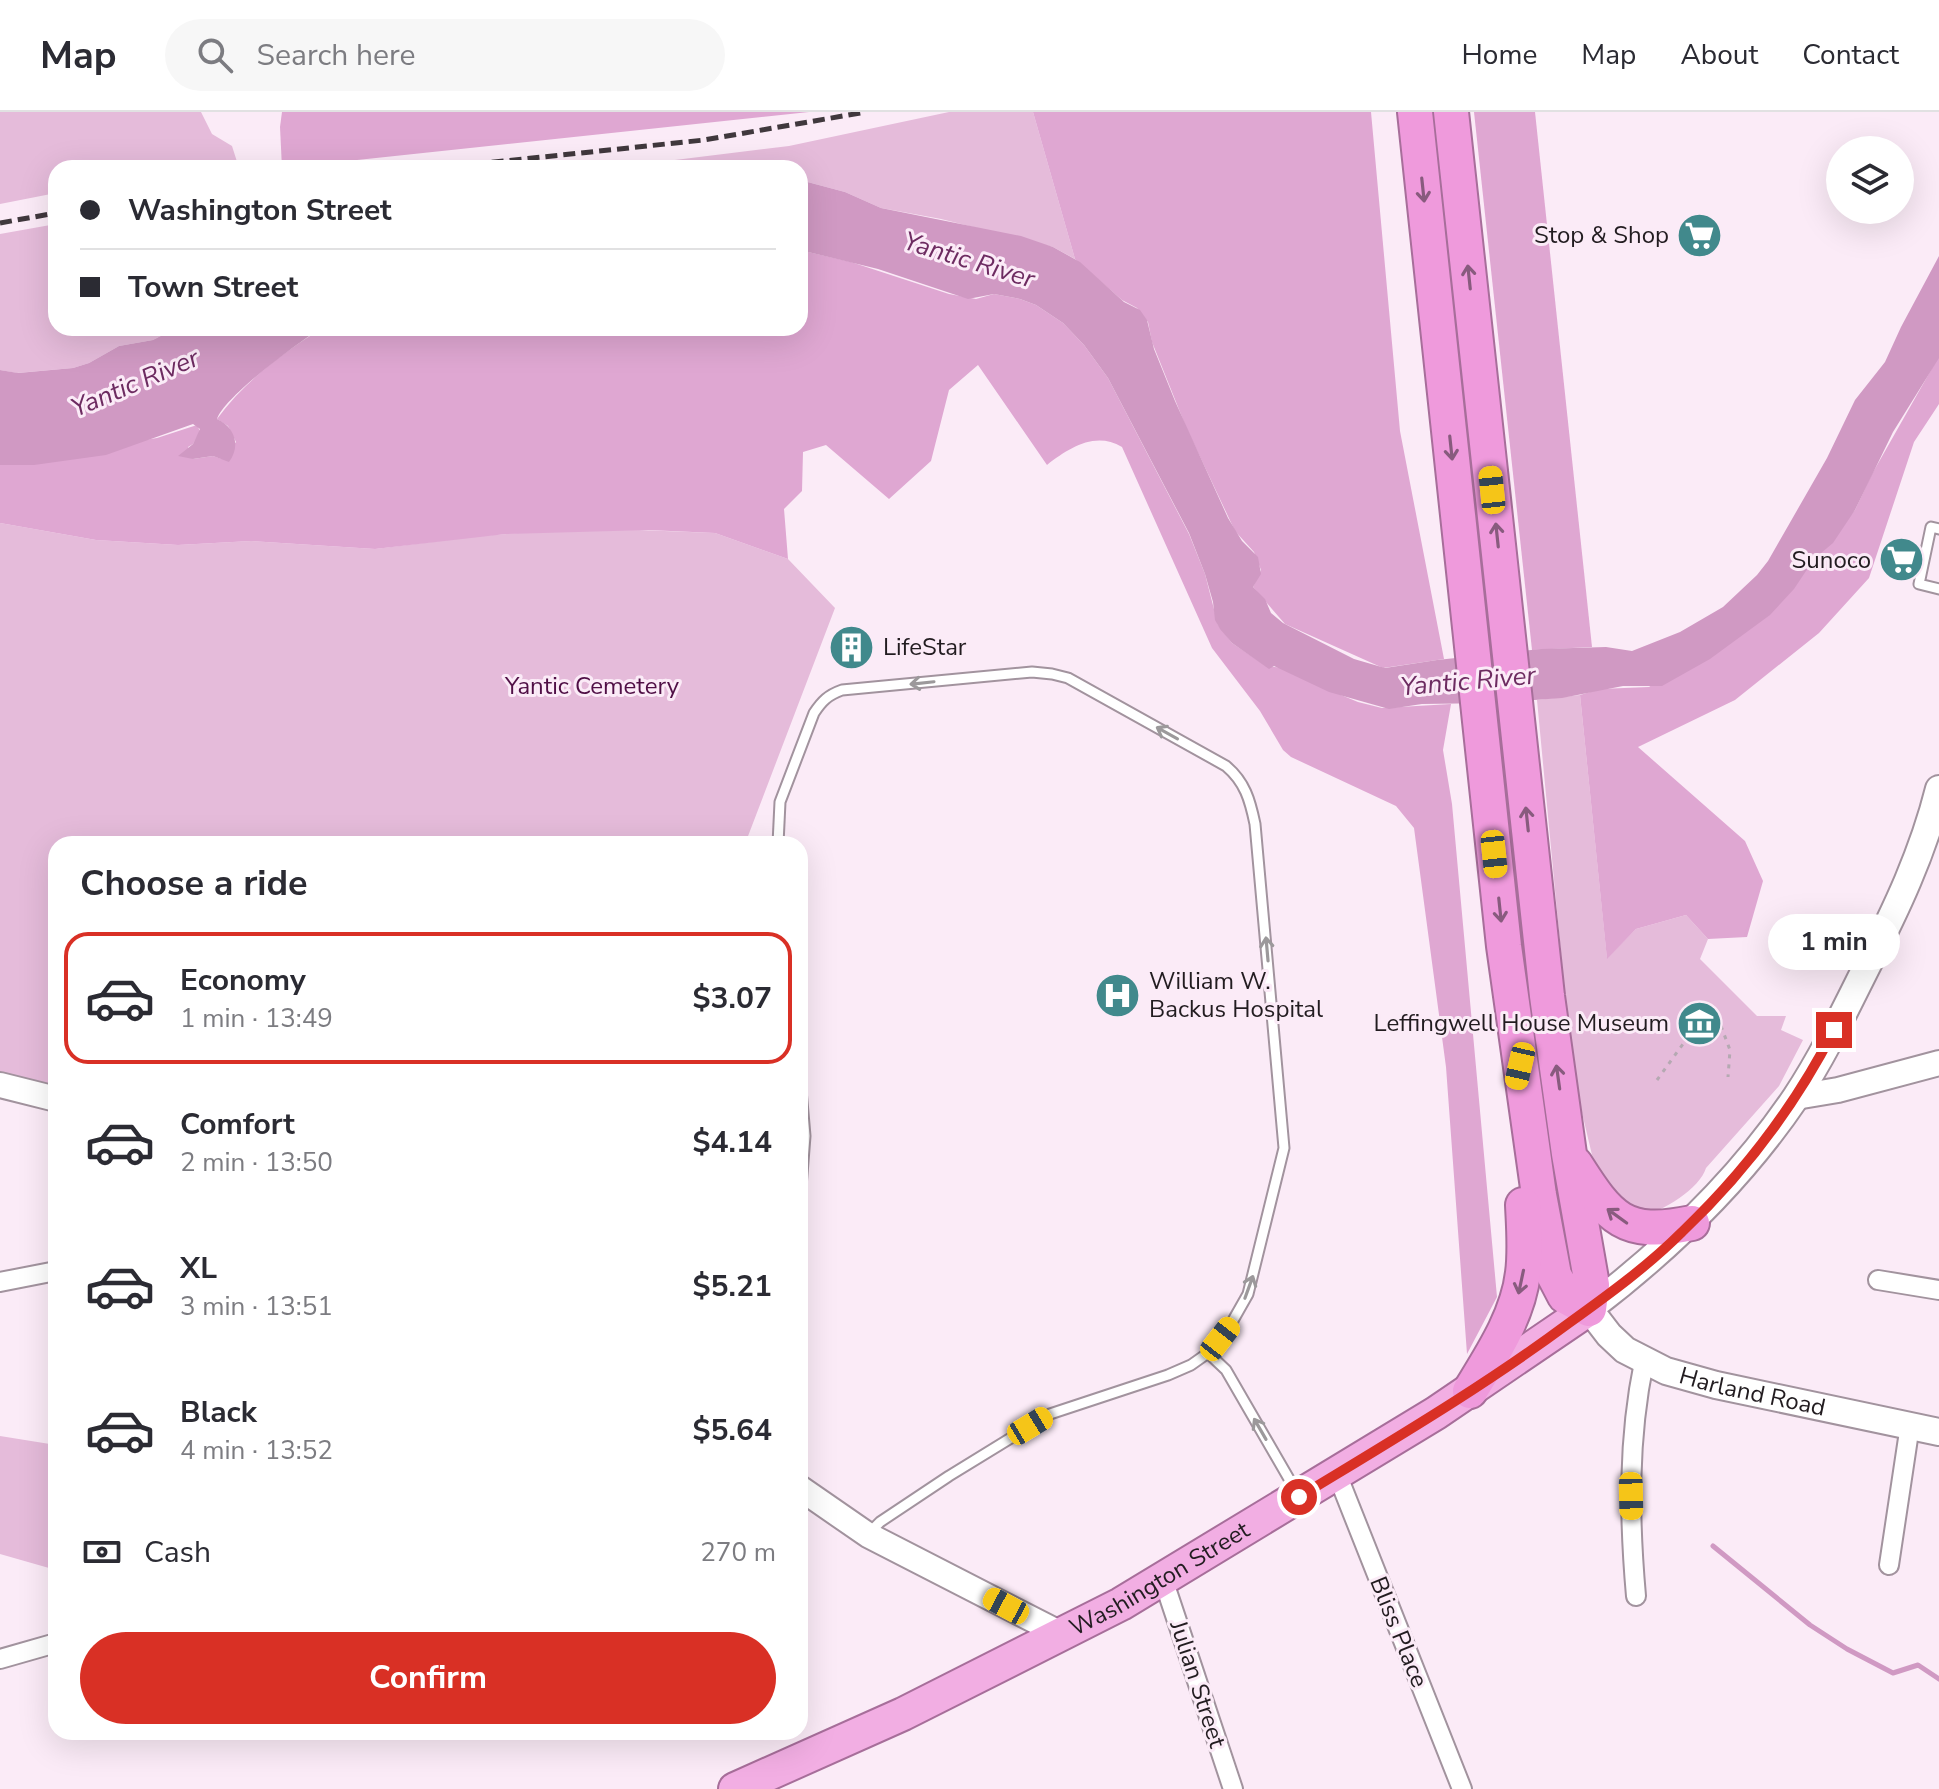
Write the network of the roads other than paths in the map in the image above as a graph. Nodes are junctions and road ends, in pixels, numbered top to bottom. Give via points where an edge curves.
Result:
1 (1415, 112) edge
2 (1451, 112) edge
3 (1939, 529) edge
4 (1939, 589) edge
5 (1939, 789) edge
6 (778, 836) edge
7 (1939, 1063) edge
8 (1520, 1066) junction
9 (0, 1085) edge
10 (48, 1097) edge
11 (1796, 1097) junction
12 (1569, 1154) junction
13 (1692, 1223) junction
14 (48, 1273) edge
15 (1878, 1280) dead end
16 (0, 1282) edge
17 (1939, 1290) edge
18 (1589, 1309) junction
19 (1208, 1353) junction
20 (1644, 1362) junction
21 (1470, 1391) junction
22 (1910, 1425) junction
23 (1939, 1432) edge
24 (1337, 1474) junction
25 (808, 1494) edge
26 (1299, 1497) junction
27 (868, 1535) junction
28 (1889, 1565) dead end
29 (1163, 1579) junction
30 (1636, 1596) dead end
31 (1063, 1635) junction
32 (48, 1645) edge
33 (0, 1659) edge
34 (735, 1789) edge
35 (1233, 1789) edge
36 (1462, 1789) edge

1 -> 8 highway
12 -> 2 highway via 1545,981
3 - 4 lane via 1931,527 1919,584
5 - 11 main road, Washington Street via 1896,910
19 -> 6 lane via 1248,1294 1284,1148 1255,824 1250,800 1235,774 1081,685 1052,674 842,690 823,700 814,713 780,802
7 - 11 street
8 - 18 highway via 1554,1275 1565,1296
8 -> 21 highway via 1511,1107 1523,1199 1524,1269 1503,1334
9 - 10 street
11 - 13 main road, Washington Street
13 -> 12 highway via 1623,1223 1600,1201
12 - 18 highway via 1592,1285
13 - 18 main road, Washington Street
14 - 16 street
15 - 17 street
18 - 20 main road, Harland Road via 1614,1340
18 - 21 highway, Washington Street
26 -> 19 lane via 1226,1370
19 - 27 lane via 1168,1375 1050,1414 949,1476
20 - 22 main road, Harland Road via 1716,1385
20 - 30 street via 1636,1398 1631,1483
21 - 24 highway, Washington Street
22 - 23 main road, Harland Road
22 - 28 street
24 - 26 highway, Washington Street
24 - 36 street, Bliss Place
25 - 27 street
26 - 29 highway, Washington Street
27 - 31 street
29 - 31 highway, Washington Street
29 - 35 street, Julian Street
31 - 34 highway, Washington Street
32 - 33 street

